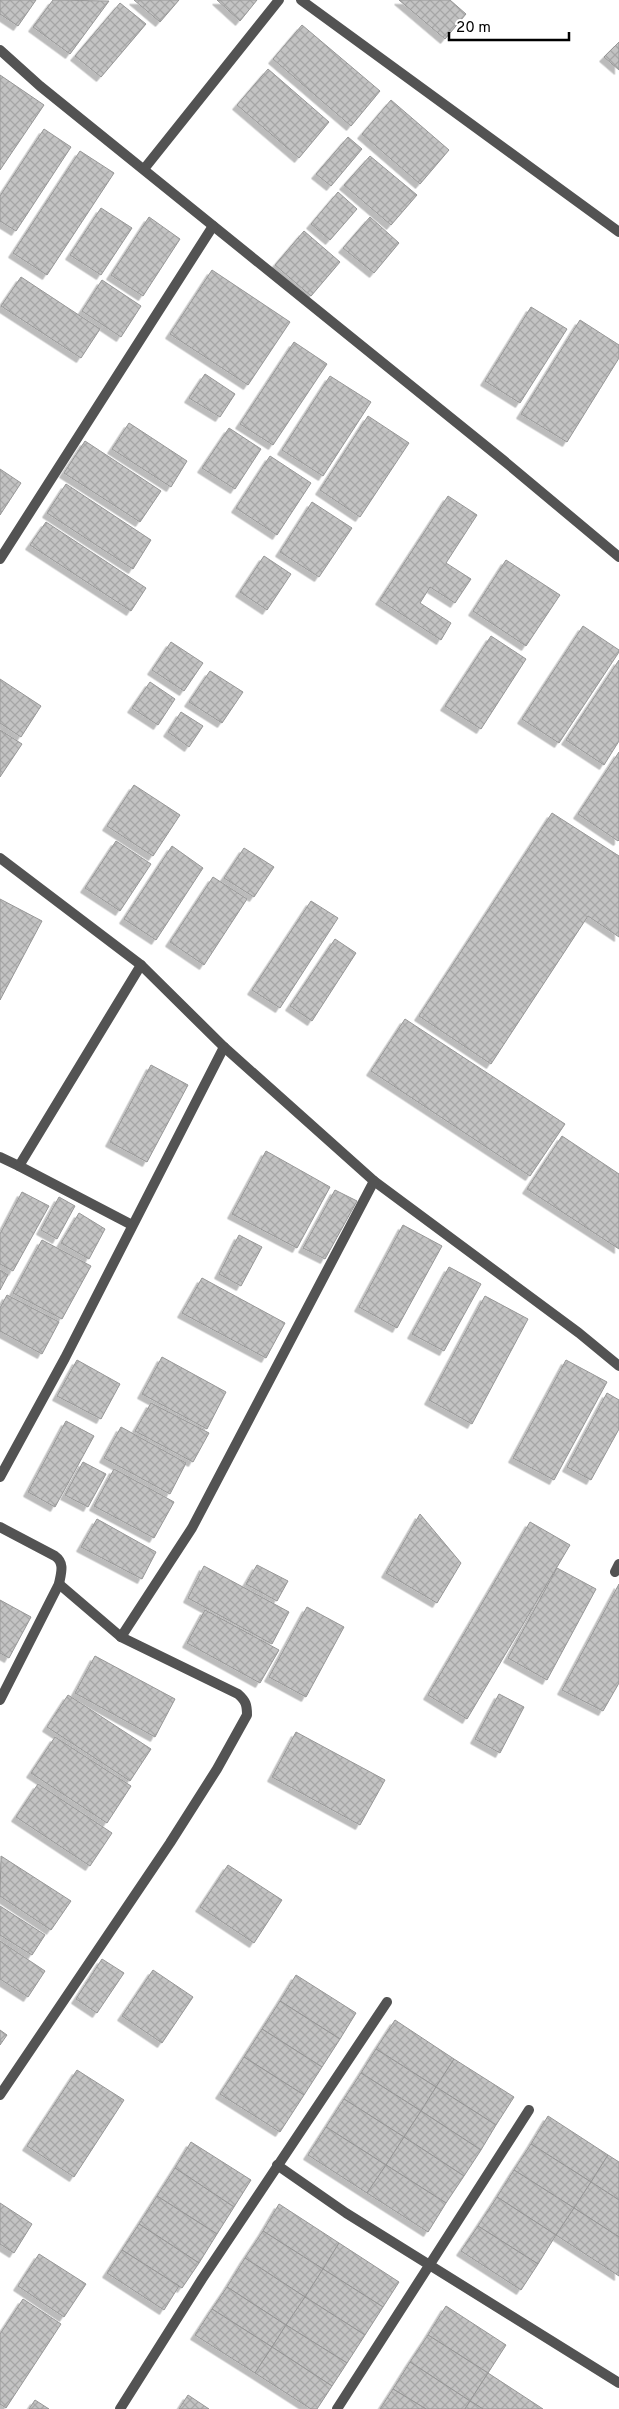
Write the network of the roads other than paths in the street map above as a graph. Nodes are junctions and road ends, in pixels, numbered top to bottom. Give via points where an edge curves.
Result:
1 (279, 0) edge
2 (301, 0) edge
3 (0, 50) edge
4 (144, 170) junction
5 (213, 226) junction
6 (619, 232) edge
7 (619, 557) edge
8 (0, 559) edge
9 (0, 858) edge
10 (142, 965) junction
11 (224, 1047) junction
12 (0, 1157) edge
13 (19, 1166) junction
14 (374, 1181) junction
15 (132, 1225) junction
16 (619, 1366) edge
17 (0, 1477) edge
18 (0, 1526) edge
19 (59, 1584) junction
20 (121, 1637) junction
21 (0, 1700) edge
22 (387, 2002) dead end
23 (0, 2095) edge
24 (529, 2110) dead end
25 (277, 2165) junction
26 (429, 2265) junction
27 (619, 2383) edge
28 (120, 2409) edge
29 (337, 2409) edge

1 - 4 street
2 - 6 street
3 - 4 street
4 - 5 street
5 - 7 street
5 - 8 street
9 - 10 street
10 - 11 street
10 - 13 street
11 - 14 street
11 - 15 street
12 - 13 street
13 - 15 street
14 - 16 street
14 - 20 street via 192,1528
15 - 17 street
18 - 19 street via 58,1558 62,1570
19 - 20 street
19 - 21 street
20 - 23 street via 238,1694 247,1707 247,1715 170,1842
22 - 25 street
24 - 26 street
25 - 26 street via 346,2214
25 - 28 street
26 - 27 street
26 - 29 street

